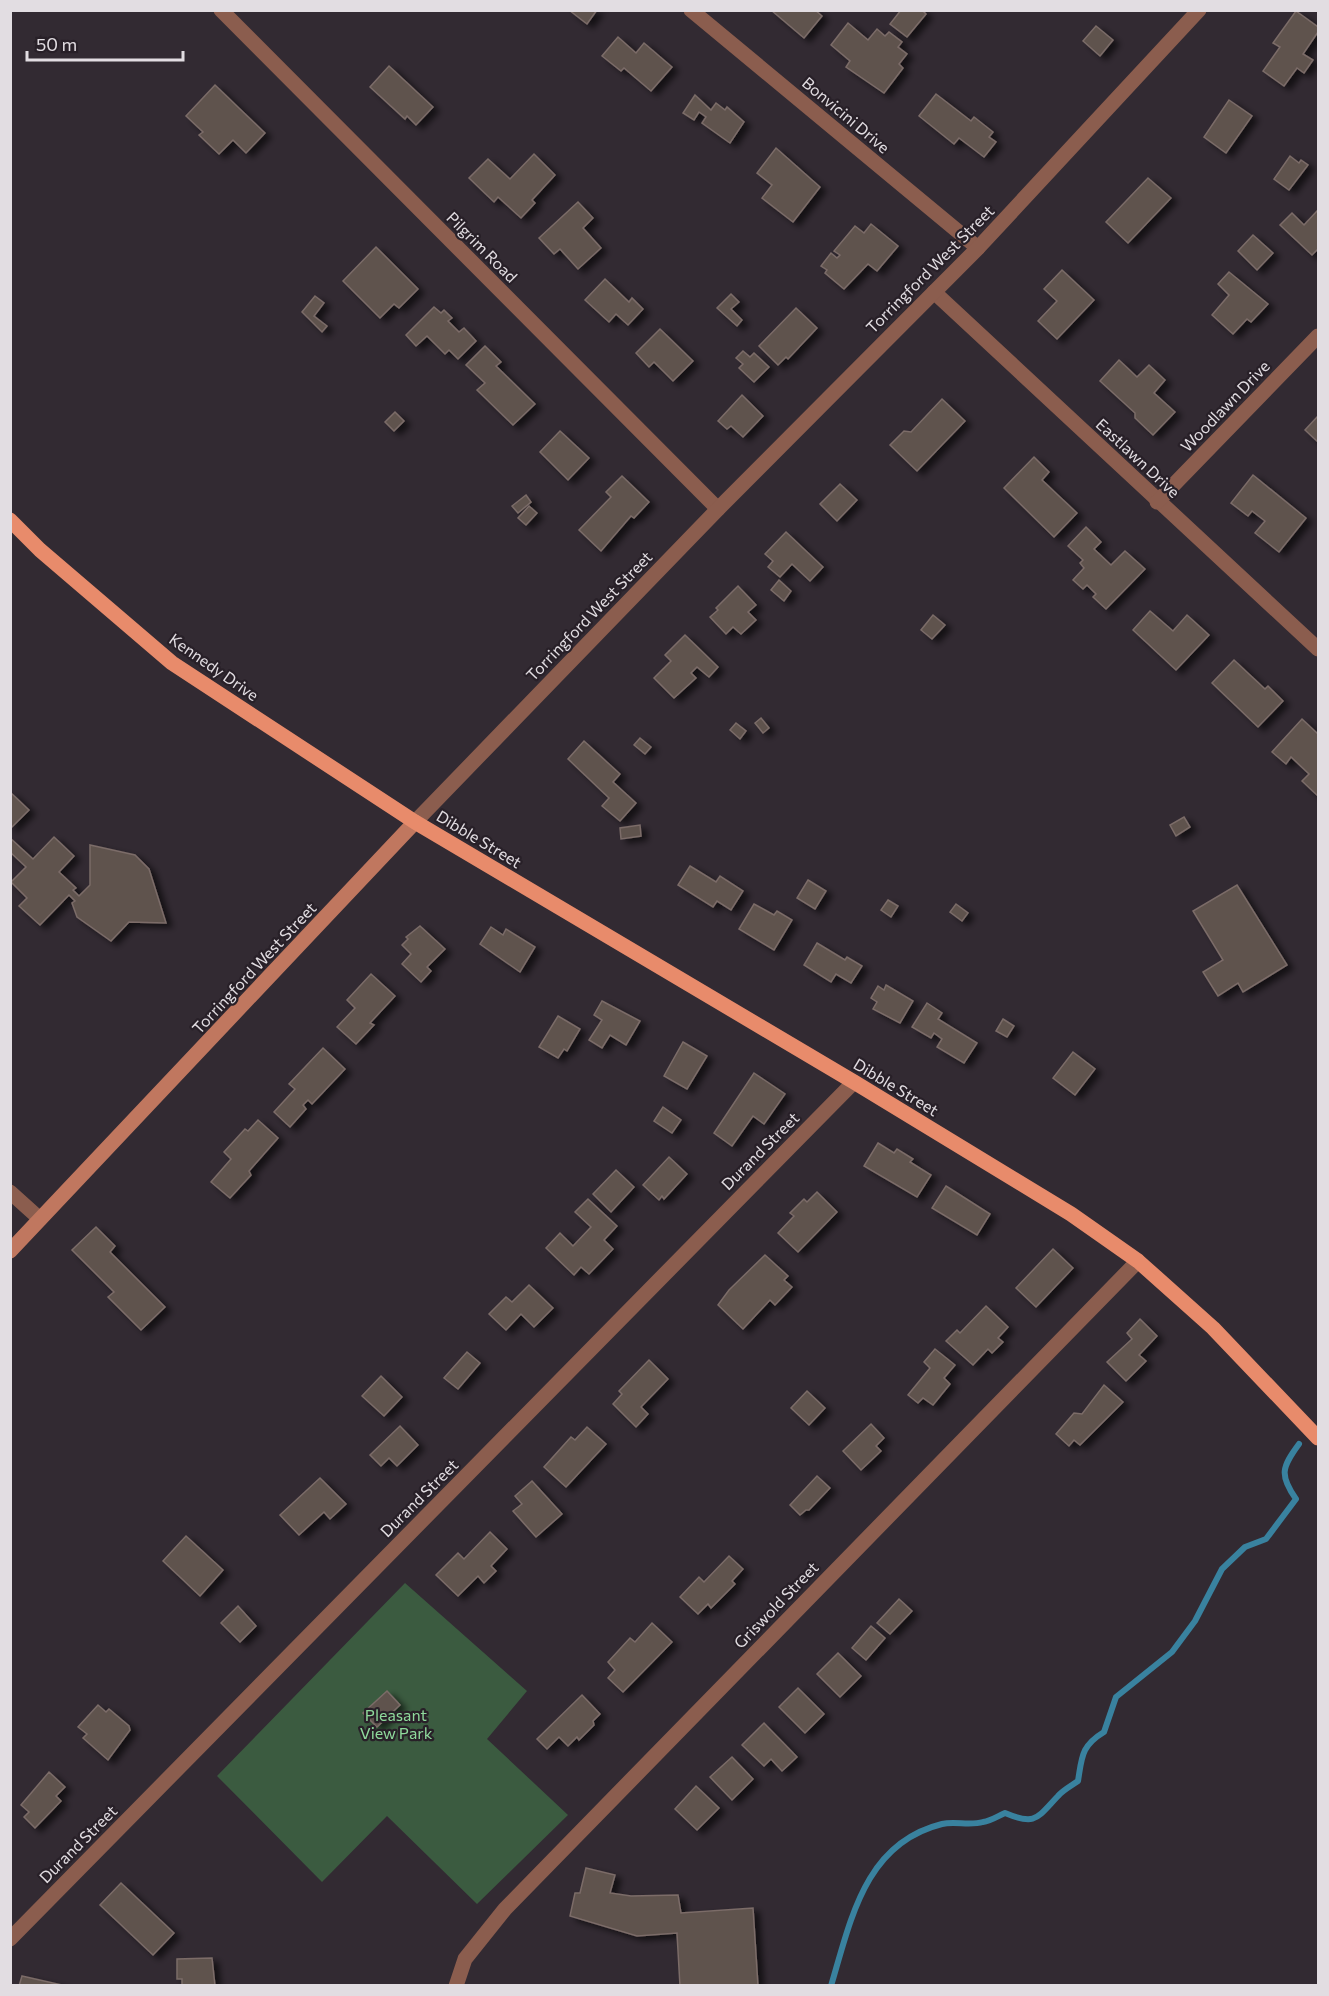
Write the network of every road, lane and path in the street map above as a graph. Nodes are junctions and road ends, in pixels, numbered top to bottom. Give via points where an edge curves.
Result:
1 (221, 10) edge
2 (691, 10) edge
3 (1199, 10) edge
4 (978, 248) junction
5 (934, 292) junction
6 (1318, 336) edge
7 (1157, 502) junction
8 (718, 508) junction
9 (10, 520) edge
10 (1318, 649) edge
11 (415, 822) junction
12 (854, 1082) junction
13 (10, 1192) edge
14 (40, 1219) junction
15 (10, 1251) edge
16 (1138, 1261) junction
17 (1318, 1438) edge
18 (10, 1939) edge
19 (456, 1986) edge

1 - 8 street, Pilgrim Road
2 - 4 street, Bonvicini Drive
3 - 4 street, Torringford West Street
4 - 5 street, Torringford West Street
5 - 7 street, Eastlawn Drive
5 - 8 street, Torringford West Street
6 - 7 street, Woodlawn Drive
7 - 10 street, Eastlawn Drive
8 - 11 street, Torringford West Street
9 - 11 main road, Kennedy Drive via 172,663
11 - 12 main road, Dibble Street
11 - 14 main road, Torringford West Street
12 - 16 main road, Dibble Street via 1071,1214
12 - 18 street, Durand Street
13 - 14 street
14 - 15 main road, Torringford West Street
16 - 17 main road, Dibble Street via 1213,1328
16 - 19 street, Griswold Street via 504,1909 465,1959

